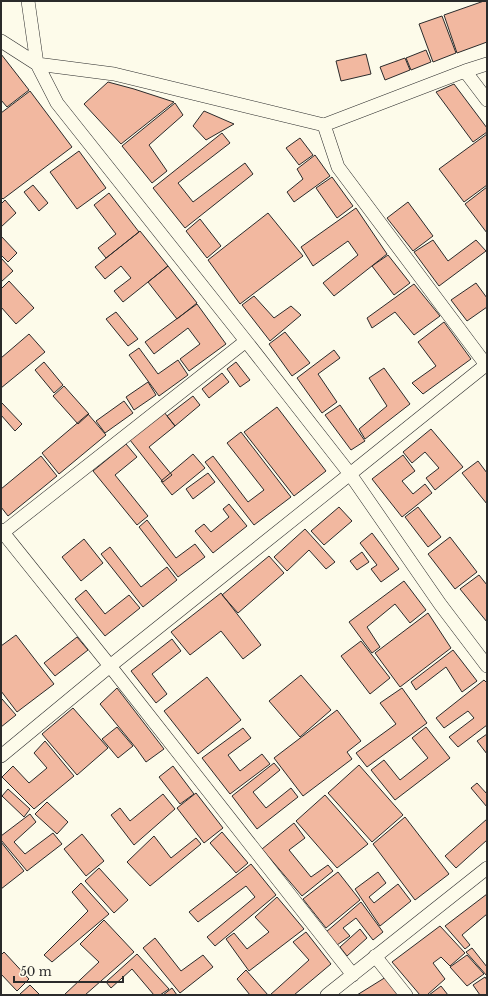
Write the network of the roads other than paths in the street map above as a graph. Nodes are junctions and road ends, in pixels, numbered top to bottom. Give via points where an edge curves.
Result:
1 (28, 1) edge
2 (1, 42) edge
3 (37, 64) junction
4 (487, 64) edge
5 (465, 71) junction
6 (487, 100) edge
7 (324, 124) junction
8 (246, 341) junction
9 (487, 365) edge
10 (350, 474) junction
11 (2, 532) edge
12 (110, 666) junction
13 (487, 666) edge
14 (1, 756) edge
15 (487, 868) edge
16 (375, 956) junction
17 (353, 975) junction
18 (328, 995) edge
19 (406, 995) edge

1 - 3 street
2 - 3 street
3 - 7 street via 114,74
3 - 8 street via 57,103
4 - 5 street
5 - 6 street
5 - 7 street
7 - 9 street via 338,167
8 - 10 street
8 - 11 street
9 - 10 street
10 - 12 street
10 - 13 street via 440,604
11 - 12 street
12 - 14 street
12 - 17 street
15 - 16 street
16 - 17 street
16 - 19 street
17 - 18 street

